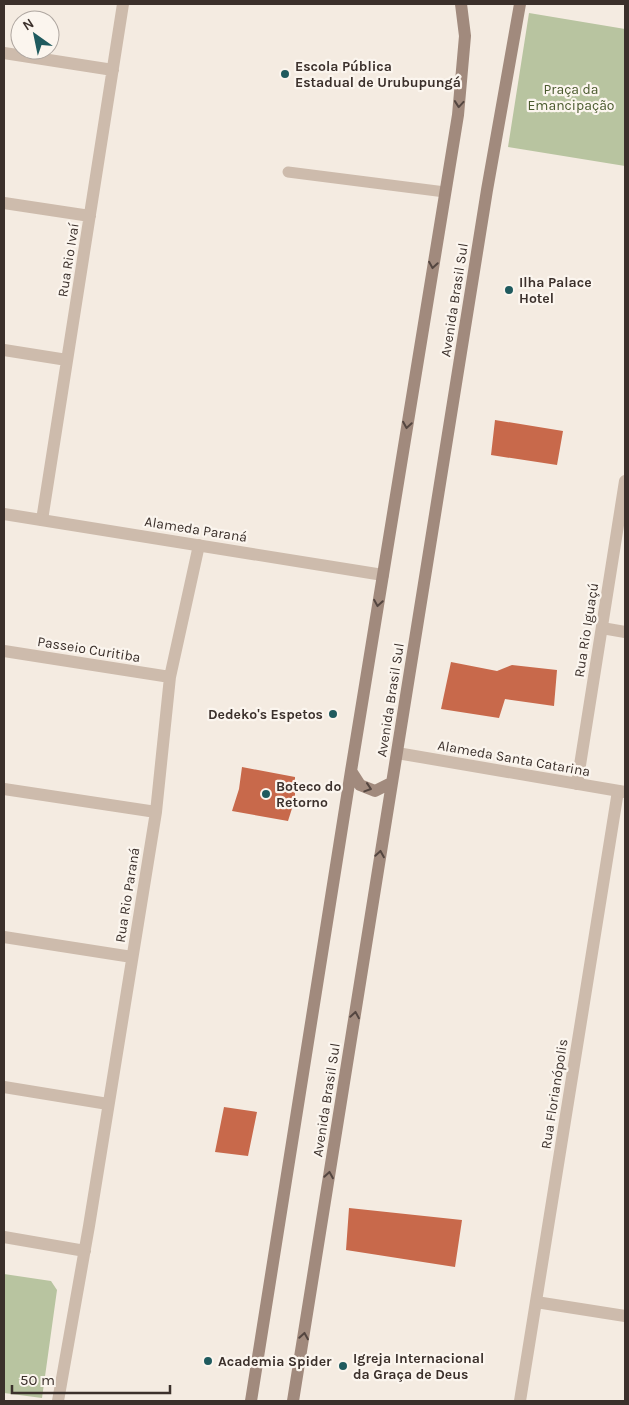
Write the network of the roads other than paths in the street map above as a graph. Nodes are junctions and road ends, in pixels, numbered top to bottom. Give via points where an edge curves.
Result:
1 (124, 4) edge
2 (461, 4) edge
3 (520, 4) edge
4 (4, 53) edge
5 (113, 70) junction
6 (288, 172) dead end
7 (445, 192) junction
8 (4, 203) edge
9 (90, 216) junction
10 (4, 350) edge
11 (67, 360) junction
12 (625, 483) edge
13 (4, 514) edge
14 (42, 520) junction
15 (199, 545) junction
16 (383, 575) junction
17 (602, 628) junction
18 (625, 632) edge
19 (4, 651) edge
20 (170, 677) junction
21 (397, 753) junction
22 (351, 771) junction
23 (391, 783) junction
24 (577, 784) junction
25 (4, 789) edge
26 (622, 791) edge
27 (156, 812) junction
28 (4, 937) edge
29 (132, 957) junction
30 (4, 1086) edge
31 (108, 1104) junction
32 (4, 1237) edge
33 (84, 1251) junction
34 (536, 1302) junction
35 (625, 1316) edge
36 (58, 1401) edge
37 (251, 1401) edge
38 (293, 1401) edge
39 (520, 1401) edge

1 - 5 street, Rua Rio Ivaí
2 -> 7 main road, Avenida Brasil Sul via 465,36 458,115
3 - 21 main road, Avenida Brasil Sul
4 - 5 street
5 - 9 street, Rua Rio Ivaí
6 - 7 lane
7 -> 16 main road, Avenida Brasil Sul
8 - 9 street
9 - 11 street, Rua Rio Ivaí
10 - 11 street
11 - 14 street, Rua Rio Ivaí
12 - 17 street, Rua Rio Iguaçú
13 - 14 street, Alameda Paraná
14 - 15 street, Alameda Paraná
15 - 16 street, Alameda Paraná
15 - 20 street, Rua Rio Paraná
16 -> 22 main road, Avenida Brasil Sul
17 - 18 street
17 - 24 street, Rua Rio Iguaçú
19 - 20 street, Passeio Curitiba
20 - 27 street, Rua Rio Paraná
21 - 23 main road, Avenida Brasil Sul
21 - 24 street, Alameda Santa Catarina
22 -> 23 main road via 360,786 375,791
22 - 37 main road, Avenida Brasil Sul
38 -> 23 main road, Avenida Brasil Sul
24 - 26 street, Alameda Santa Catarina
25 - 27 street
26 - 34 street, Rua Florianópolis
27 - 29 street, Rua Rio Paraná
28 - 29 street
29 - 31 street, Rua Rio Paraná
30 - 31 street
31 - 33 street, Rua Rio Paraná
32 - 33 street
33 - 36 street, Rua Rio Paraná
34 - 35 street
34 - 39 street, Rua Florianópolis

